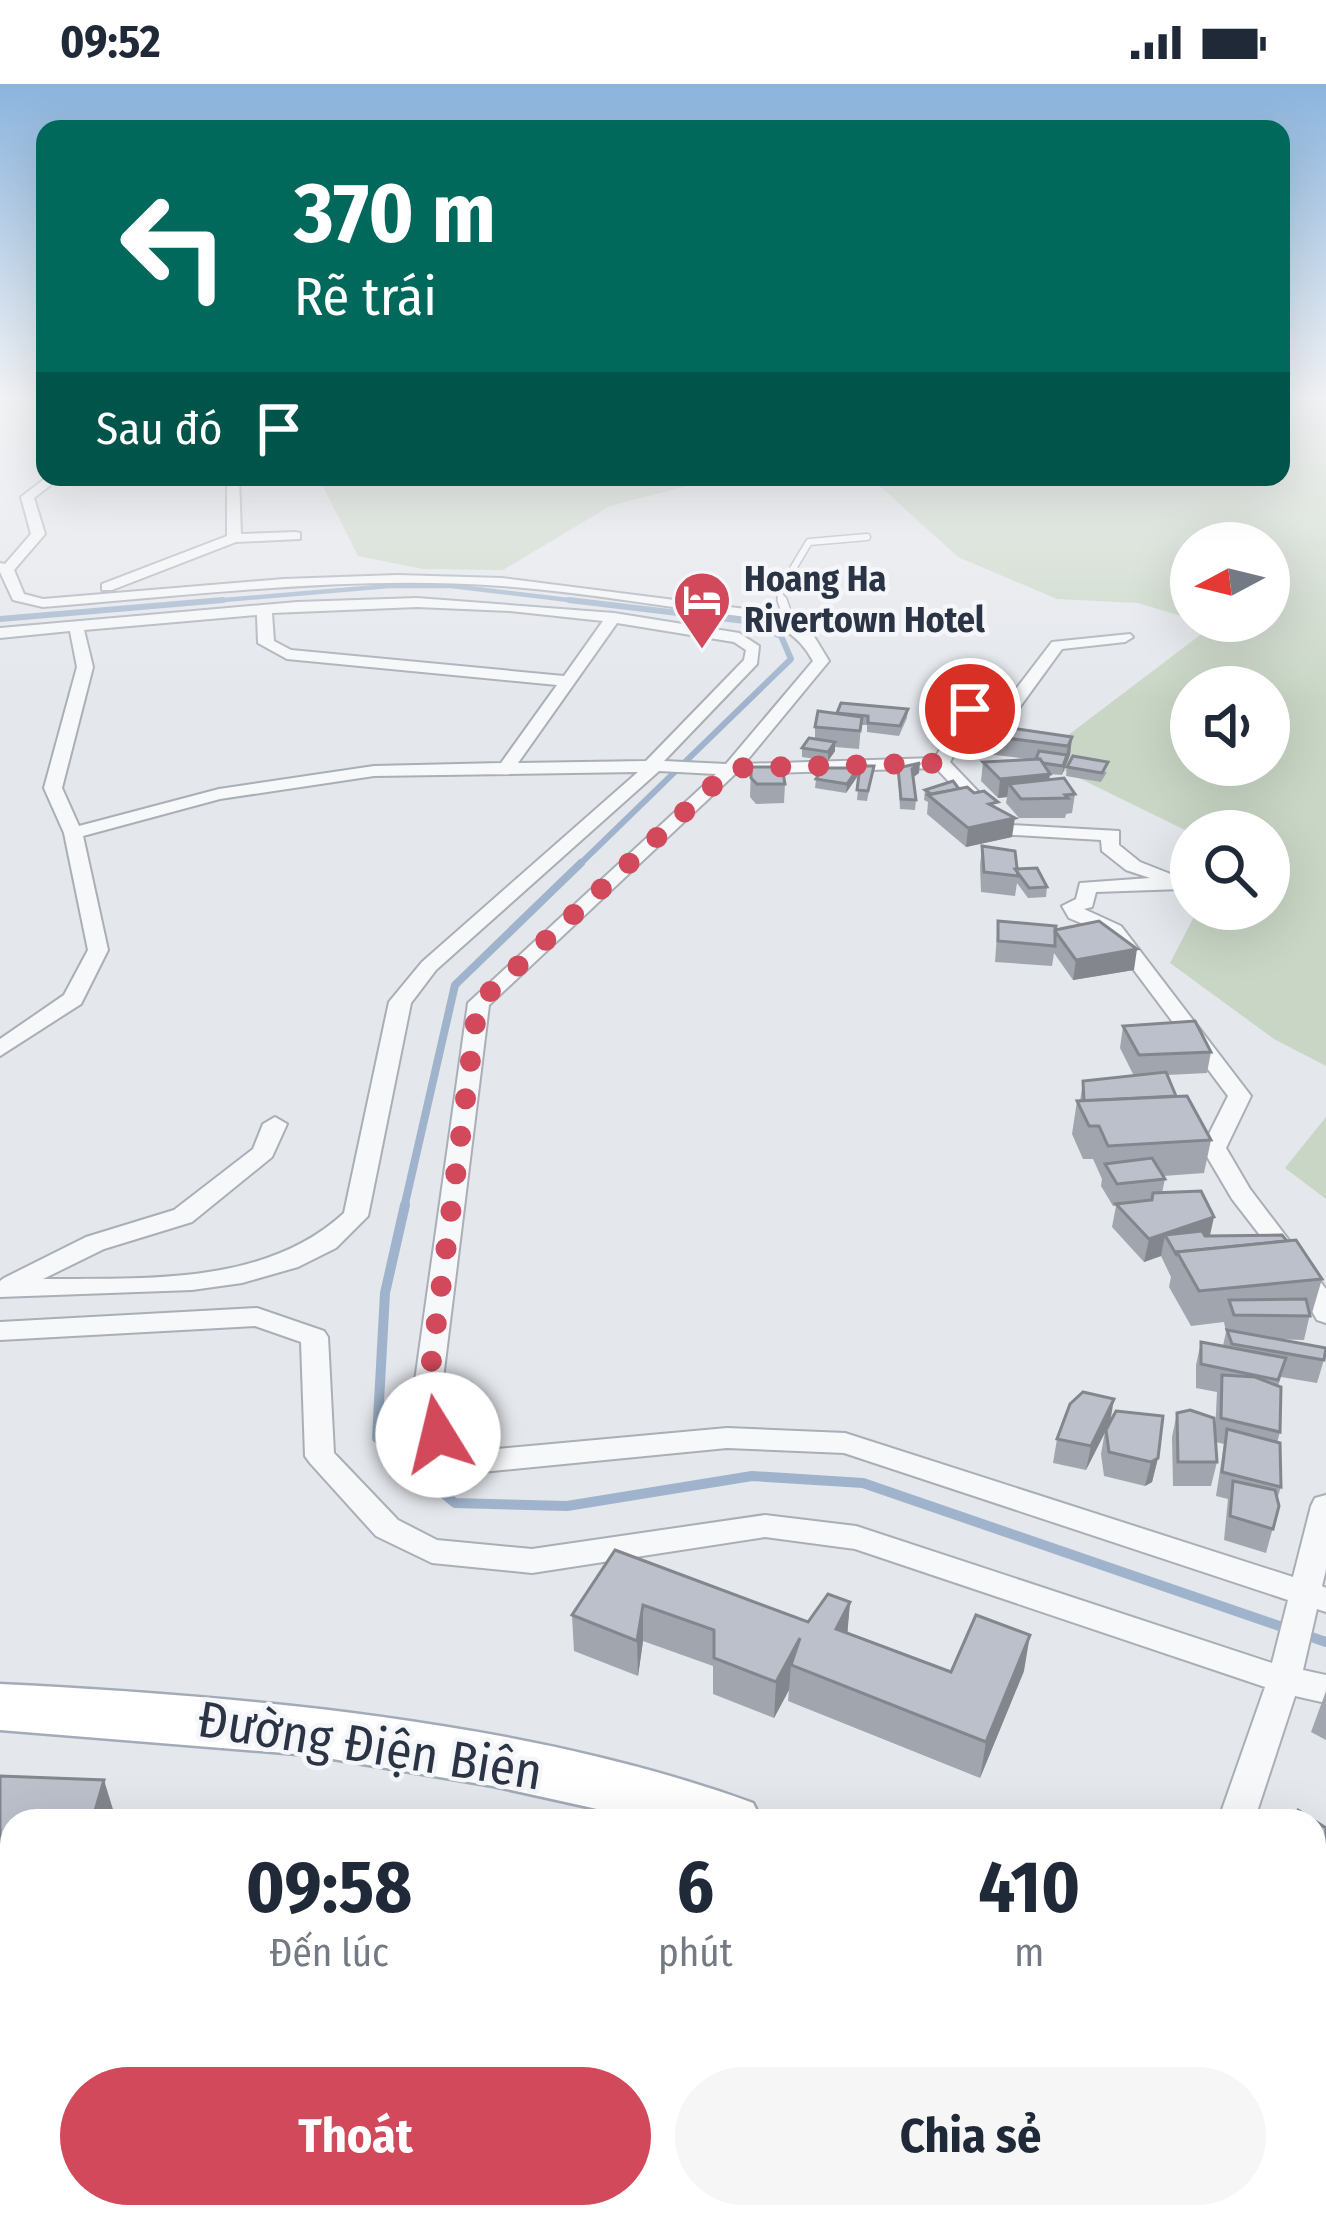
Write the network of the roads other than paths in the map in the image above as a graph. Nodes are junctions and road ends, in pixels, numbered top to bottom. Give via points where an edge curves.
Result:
1 (28, 499) edge
2 (233, 499) edge
3 (295, 536) dead end
4 (868, 537) dead end
5 (234, 538) junction
6 (5, 570) edge
7 (264, 612) junction
8 (614, 616) junction
9 (790, 625) junction
10 (76, 626) junction
11 (0, 633) edge
12 (1125, 637) dead end
13 (567, 681) junction
14 (941, 763) junction
15 (507, 766) junction
16 (659, 766) junction
17 (724, 768) junction
18 (73, 832) junction
19 (0, 1049) edge
20 (275, 1124) dead end
21 (1, 1290) edge
22 (1326, 1314) edge
23 (0, 1331) edge
24 (1326, 1506) edge
25 (1315, 1596) edge
26 (1284, 1680) junction
27 (1326, 1689) edge
28 (0, 1706) edge
29 (698, 1809) edge
30 (1240, 1809) edge

1 - 6 street via 38,534
2 - 5 street
3 - 5 street
4 - 9 lane via 809,542 779,592
5 - 6 street via 89,591 43,589
6 - 9 street via 18,597 43,603 284,583 502,582
7 - 8 street via 411,603
7 - 10 street
7 - 13 street via 266,643 286,654
8 - 13 street
8 - 16 street via 739,638 754,649 655,759
9 - 17 street via 821,661
10 - 11 street
10 - 18 street via 85,667 52,788
12 - 14 street via 1057,645 1008,711 970,709
13 - 15 street
14 - 17 street
14 - 22 street via 1005,830 1112,836 1108,847 1133,866 1182,884 1087,887 1085,904 1072,906 1114,930 1240,1096 1214,1148 1248,1210 1314,1286
15 - 16 street
15 - 18 street via 290,781
16 - 17 street
16 - 21 street via 429,966 400,1001 356,1216 341,1237 265,1270 215,1280
17 - 25 street via 478,1003 427,1395 438,1435 482,1461 728,1438 845,1443
18 - 19 street via 98,950 73,998
20 - 21 street via 264,1152 183,1216 95,1243
23 - 26 street via 256,1317 314,1337 320,1456 387,1528 432,1551 532,1561 765,1526 856,1538
24 - 25 street
25 - 26 street
26 - 27 street
26 - 30 street
28 - 29 main road, Đường Điện Biên via 154,1713 370,1738 649,1792

